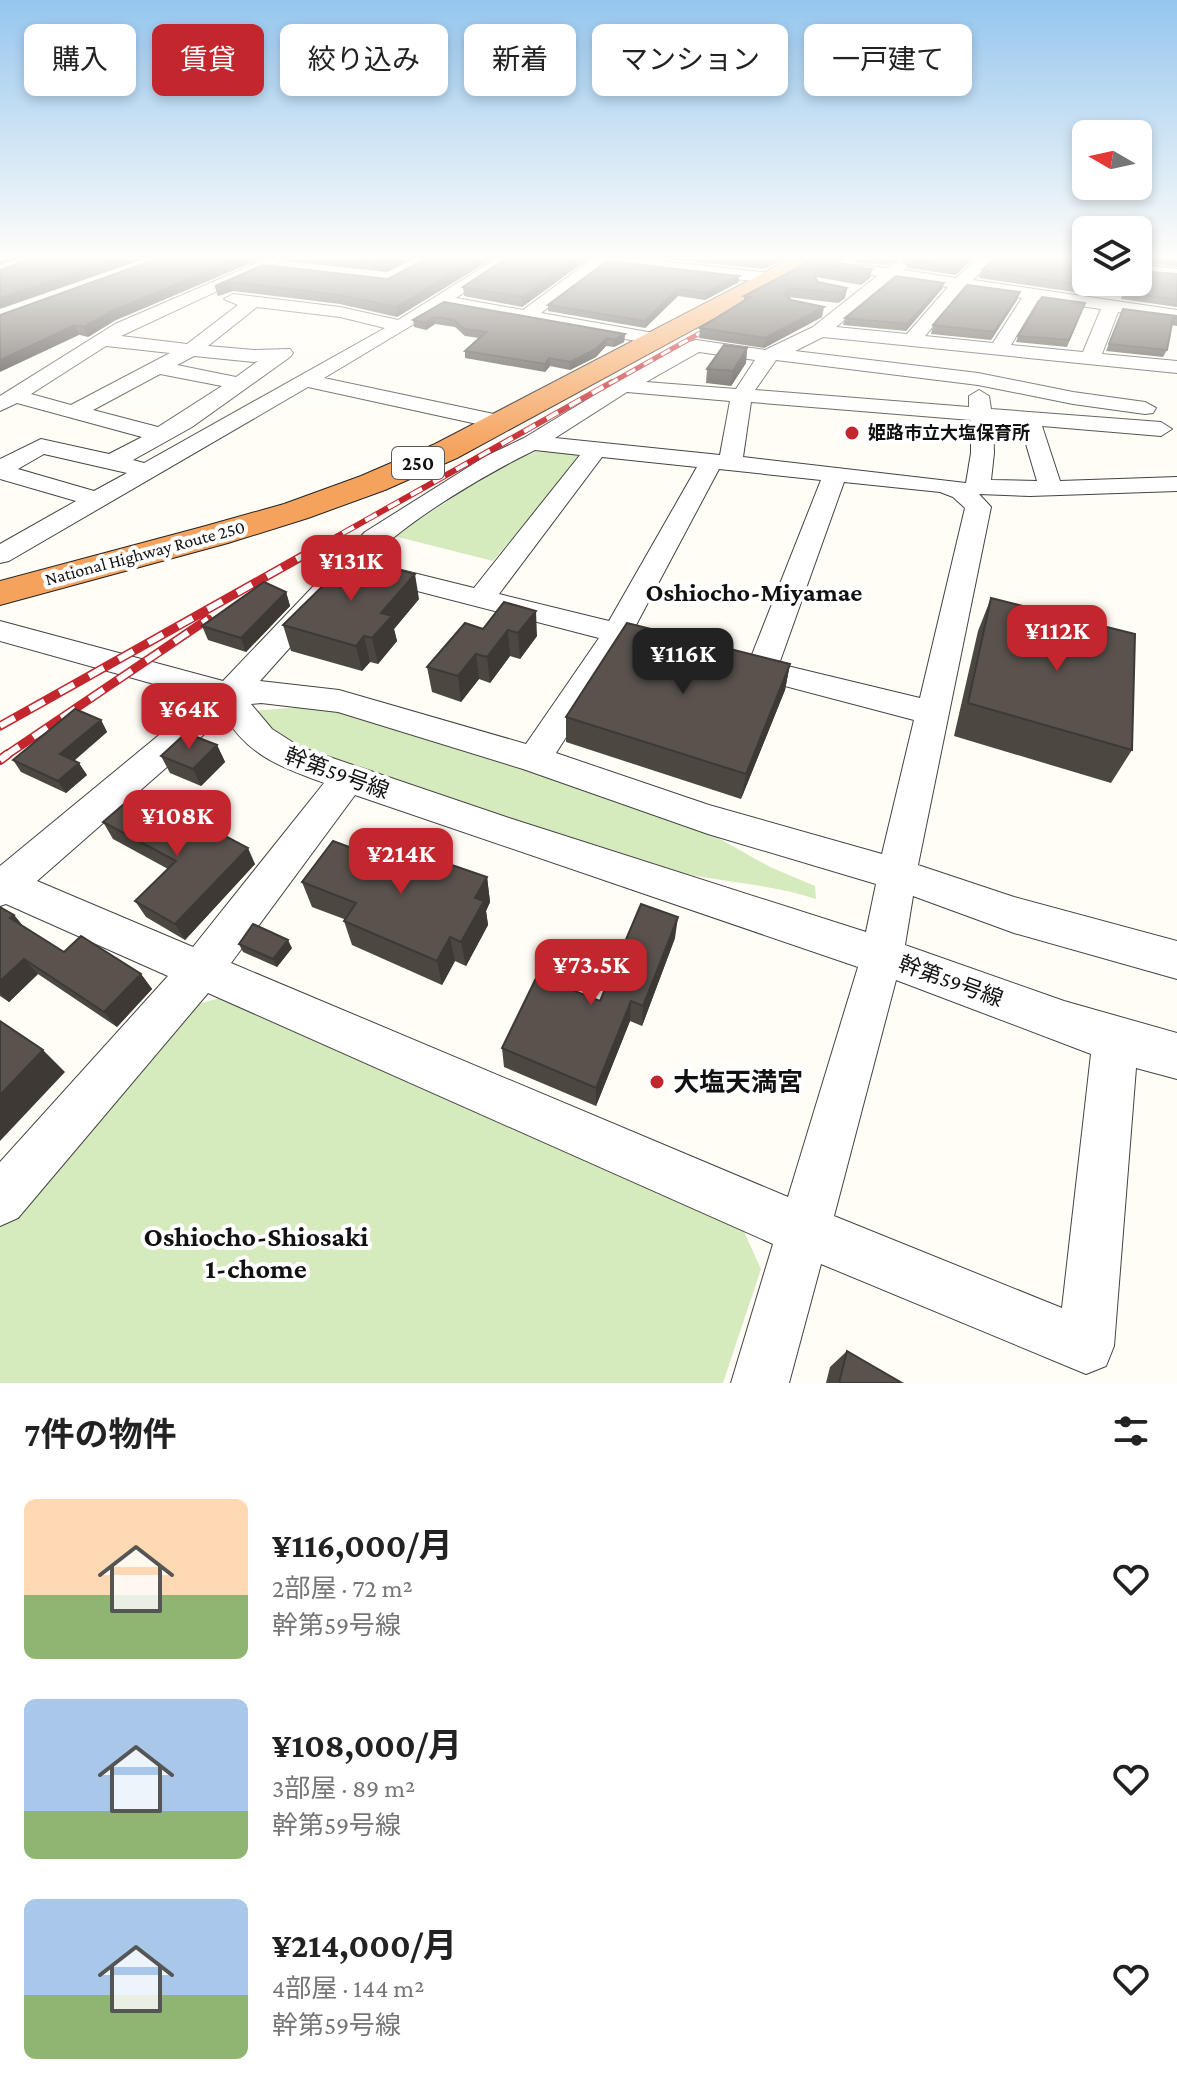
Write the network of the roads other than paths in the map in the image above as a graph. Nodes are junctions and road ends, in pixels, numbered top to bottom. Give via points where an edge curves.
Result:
1 (132, 324) edge
2 (225, 324) edge
3 (390, 324) edge
4 (405, 324) edge
5 (574, 324) edge
6 (686, 324) edge
7 (830, 324) edge
8 (926, 324) edge
9 (1015, 324) edge
10 (1104, 324) edge
11 (401, 326) junction
12 (820, 331) junction
13 (658, 339) junction
14 (103, 340) junction
15 (912, 340) junction
16 (999, 349) junction
17 (191, 350) junction
18 (299, 355) junction
19 (772, 355) junction
20 (1090, 359) junction
21 (336, 363) junction
22 (874, 366) junction
23 (1177, 367) edge
24 (159, 368) junction
25 (978, 379) junction
26 (307, 381) junction
27 (237, 383) junction
28 (623, 386) junction
29 (741, 396) junction
30 (7, 400) edge
31 (876, 408) junction
32 (1145, 408) dead end
33 (75, 411) junction
34 (981, 416) junction
35 (1029, 419) junction
36 (500, 422) junction
37 (1161, 429) dead end
38 (161, 435) junction
39 (532, 443) junction
40 (596, 450) junction
41 (113, 462) junction
42 (721, 463) junction
43 (0, 470) edge
44 (148, 471) junction
45 (835, 474) junction
46 (1177, 484) edge
47 (1050, 486) junction
48 (970, 489) junction
49 (98, 500) junction
50 (7, 545) edge
51 (351, 565) junction
52 (0, 593) edge
53 (481, 598) junction
54 (0, 631) edge
55 (617, 633) junction
56 (761, 670) junction
57 (230, 694) junction
58 (932, 713) junction
59 (534, 759) junction
60 (348, 778) junction
61 (2, 887) edge
62 (889, 915) junction
63 (1177, 960) edge
64 (200, 971) junction
65 (1115, 1042) junction
66 (1177, 1056) edge
67 (0, 1200) edge
68 (805, 1231) junction
69 (760, 1383) edge

1 - 14 street
2 - 17 street
3 - 11 street
4 - 11 street
5 - 13 street
6 - 13 highway, National Highway Route 250 / 250
7 - 12 street
8 - 15 street
9 - 16 street
10 - 20 street
11 - 21 street
12 - 15 street
12 - 19 street
13 - 36 highway, National Highway Route 250 / 250
14 - 17 street
14 - 30 street
15 - 16 street
16 - 20 street
17 - 18 street
17 - 24 street
18 - 21 street
18 - 27 street
19 - 22 street
19 - 28 street via 696,346
19 - 29 street
20 - 23 street
21 - 26 street
22 - 25 street
22 - 31 street
24 - 27 street
24 - 33 street
25 - 32 street
25 - 34 street
26 - 36 street
26 - 44 street
27 - 38 street
28 - 29 street
28 - 39 street
29 - 31 street
29 - 42 street
30 - 33 street
31 - 34 street
33 - 38 street
34 - 35 street
34 - 48 street via 983,468
35 - 37 street via 1088,433
35 - 47 street
36 - 52 highway, National Highway Route 250 / 250 via 373,483 296,511
38 - 41 street
39 - 40 street
39 - 51 street via 494,461 374,538
40 - 42 street
40 - 53 street
41 - 43 street via 41,446
41 - 44 street
42 - 45 street
42 - 55 street
43 - 49 street
44 - 49 street
45 - 48 street
45 - 56 street
46 - 47 street
47 - 48 street
48 - 58 street via 978,507
49 - 50 street
51 - 53 street
51 - 57 street
53 - 55 street
54 - 57 street
55 - 56 street
55 - 59 street
56 - 58 street
57 - 59 street, 幹第59号線 via 339,701
57 - 60 street, 幹第59号線 via 254,735 270,747
57 - 61 street
58 - 62 street
59 - 62 street, 幹第59号線 via 708,819
60 - 62 street, 幹第59号線 via 670,889
60 - 64 street
61 - 64 street
62 - 63 street, 幹第59号線 via 1014,915
62 - 65 street, 幹第59号線
62 - 68 street
64 - 67 street
64 - 68 street
65 - 66 street, 幹第59号線
65 - 68 street via 1086,1346
68 - 69 street

